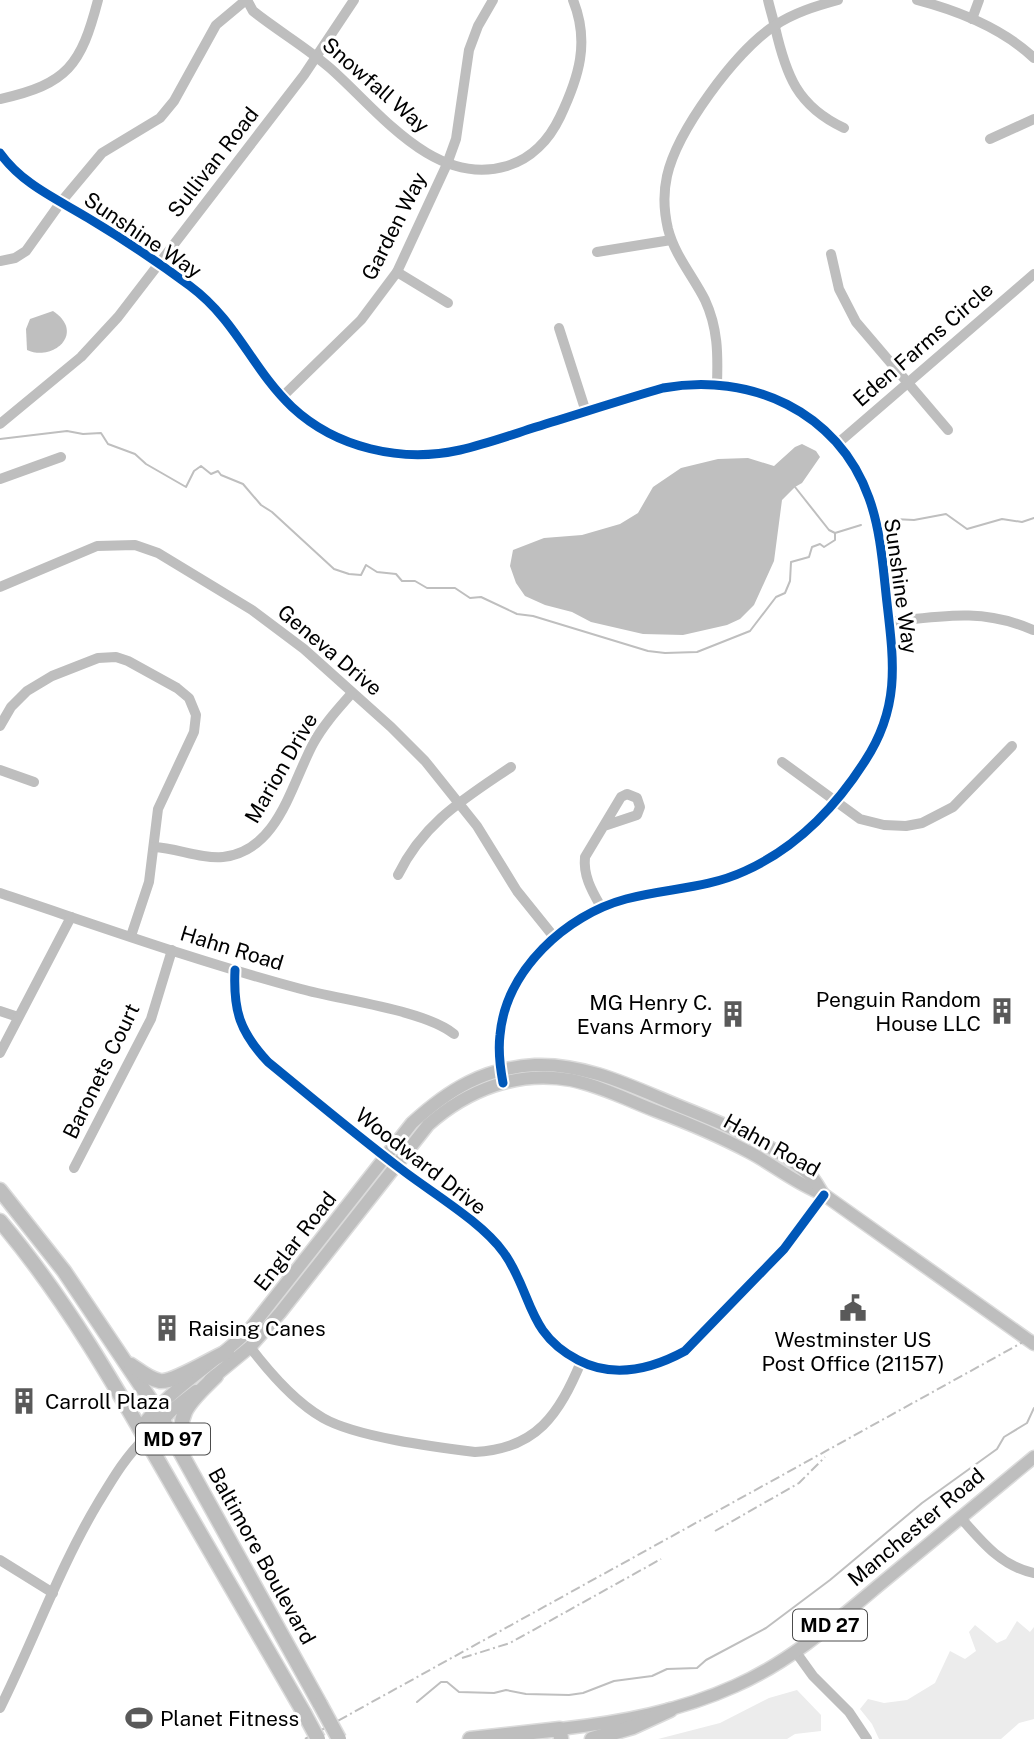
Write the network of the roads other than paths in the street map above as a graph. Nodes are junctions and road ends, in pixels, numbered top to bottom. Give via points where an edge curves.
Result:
1 (98, 0) edge
2 (247, 0) edge
3 (354, 0) edge
4 (493, 0) edge
5 (573, 0) edge
6 (768, 0) edge
7 (838, 0) edge
8 (917, 0) edge
9 (979, 0) edge
10 (972, 19) junction
11 (775, 26) junction
12 (317, 57) junction
13 (1034, 58) edge
14 (0, 99) edge
15 (1034, 119) edge
16 (844, 128) dead end
17 (990, 139) dead end
18 (0, 153) edge
19 (447, 164) junction
20 (61, 202) junction
21 (671, 240) junction
22 (597, 252) dead end
23 (831, 254) dead end
24 (0, 261) edge
25 (159, 265) junction
26 (397, 272) junction
27 (1034, 274) edge
28 (449, 303) dead end
29 (559, 328) dead end
30 (907, 383) junction
31 (717, 384) junction
32 (282, 397) junction
33 (586, 412) junction
34 (0, 424) edge
35 (948, 430) dead end
36 (837, 444) junction
37 (61, 457) dead end
38 (0, 479) edge
39 (0, 587) edge
40 (889, 622) junction
41 (1034, 630) edge
42 (352, 693) junction
43 (0, 726) edge
44 (1012, 746) dead end
45 (782, 762) dead end
46 (511, 767) dead end
47 (0, 770) edge
48 (34, 782) dead end
49 (836, 801) junction
50 (459, 802) junction
51 (604, 826) dead end
52 (154, 847) junction
53 (398, 875) dead end
54 (0, 893) edge
55 (601, 907) junction
56 (71, 917) junction
57 (131, 936) junction
58 (554, 937) junction
59 (172, 950) junction
60 (235, 970) junction
61 (0, 1011) edge
62 (18, 1017) junction
63 (454, 1034) dead end
64 (0, 1053) edge
65 (502, 1076) junction
66 (390, 1161) junction
67 (74, 1168) dead end
68 (0, 1189) edge
69 (823, 1195) junction
70 (0, 1221) edge
71 (1034, 1344) edge
72 (250, 1347) junction
73 (119, 1352) junction
74 (226, 1352) junction
75 (582, 1362) junction
76 (216, 1376) junction
77 (160, 1414) junction
78 (142, 1434) junction
79 (1034, 1457) edge
80 (197, 1484) junction
81 (961, 1518) junction
82 (0, 1560) edge
83 (1034, 1573) edge
84 (53, 1593) junction
85 (795, 1651) junction
86 (0, 1708) edge
87 (670, 1710) junction
88 (557, 1734) edge
89 (318, 1739) edge
90 (339, 1739) edge
91 (470, 1739) edge
92 (592, 1739) edge
93 (867, 1739) edge

1 - 14 street via 88,38 67,71 37,88
2 - 12 street, Snowfall Way via 253,11
2 - 20 street via 216,25 160,118 102,153
3 - 12 street, Sullivan Road
4 - 19 street, Garden Way via 469,50 460,122
5 - 19 street, Snowfall Way via 583,34 580,63 560,118 545,141 524,159 500,168
6 - 11 street
7 - 11 street
8 - 10 street
9 - 10 street
10 - 13 street
11 - 16 street via 789,77 802,98
11 - 21 street via 727,70 675,150 664,191
12 - 19 street, Snowfall Way via 405,137
12 - 25 street, Sullivan Road
15 - 17 street
18 - 20 street, Sunshine Way via 20,176
19 - 26 street, Garden Way
20 - 24 street via 26,251
20 - 25 street, Sunshine Way
21 - 22 street
21 - 31 street via 711,316 718,341
23 - 30 street via 839,289 856,323
25 - 32 street, Sunshine Way via 217,310
25 - 34 street, Sullivan Road via 94,344
26 - 28 street
26 - 32 street, Garden Way via 361,320
27 - 30 street, Eden Farms Circle
29 - 33 street
30 - 35 street
30 - 36 street, Eden Farms Circle
31 - 33 street, Sunshine Way via 663,388
31 - 36 street, Sunshine Way via 777,399 808,417
32 - 33 street, Sunshine Way via 336,437 401,453 458,450
36 - 40 street, Sunshine Way via 858,473 875,515
37 - 38 street
39 - 42 street, Geneva Drive via 97,546 141,546 273,625
40 - 41 street via 984,616
40 - 49 street, Sunshine Way via 894,669 888,711 876,744
42 - 50 street, Geneva Drive via 425,761
42 - 52 street, Marion Drive via 320,731 260,842 224,857
43 - 52 street via 27,691 99,658 128,661 184,694 194,707 194,732 158,809
44 - 49 street via 953,807 922,823 870,823
45 - 49 street
46 - 50 street
47 - 48 street
49 - 55 street, Sunshine Way via 792,843 745,871 700,887
50 - 53 street via 420,838
50 - 58 street, Geneva Drive via 522,898
51 - 55 street via 584,858 587,882
52 - 57 street via 149,882
54 - 56 street, Hahn Road
55 - 58 street, Sunshine Way
56 - 57 street, Hahn Road
56 - 62 street
57 - 59 street, Hahn Road
58 - 65 street, Sunshine Way via 525,971 507,1005 499,1037
59 - 60 street, Hahn Road
59 - 67 street, Baronets Court via 151,1019
60 - 63 street, Hahn Road via 433,1021
60 - 66 street, Woodward Drive via 236,1010 253,1046
61 - 62 street
62 - 64 street
65 - 66 main road, Englar Road via 449,1108
65 - 69 main road, Hahn Road via 548,1065 606,1077 739,1132 814,1178
66 - 72 main road, Englar Road via 280,1313
66 - 74 main road, Englar Road
66 - 75 street, Woodward Drive via 496,1243 539,1326 552,1342
68 - 73 highway, Baltimore Boulevard / MD 97
69 - 71 main road, Hahn Road
69 - 75 street, Woodward Drive via 785,1249 685,1351 666,1362 631,1370
70 - 78 highway, Baltimore Boulevard / MD 97 via 96,1354
72 - 75 street via 298,1398 330,1422 351,1430 475,1452 502,1449 541,1428 566,1396
72 - 76 main road, Englar Road
73 - 74 highway via 145,1375 166,1381
73 - 77 highway, Baltimore Boulevard / MD 97
74 - 77 main road, Englar Road
76 - 77 main road, Englar Road
76 - 80 highway via 192,1400 180,1422
77 - 78 main road, Englar Road
77 - 80 highway, Baltimore Boulevard / MD 97
78 - 84 street, Englar Road via 92,1513
78 - 89 highway, Baltimore Boulevard / MD 97, bridge
79 - 81 main road, Manchester Road / MD 27
80 - 90 highway, Baltimore Boulevard / MD 97, bridge
81 - 83 street via 1001,1559
81 - 85 main road, Manchester Road / MD 27
82 - 84 street
84 - 86 street, Englar Road
85 - 87 main road, Manchester Road / MD 27 via 736,1686
85 - 93 street
87 - 88 main road, Manchester Road / MD 27
87 - 92 highway
88 - 91 highway, Manchester Road / MD 27

